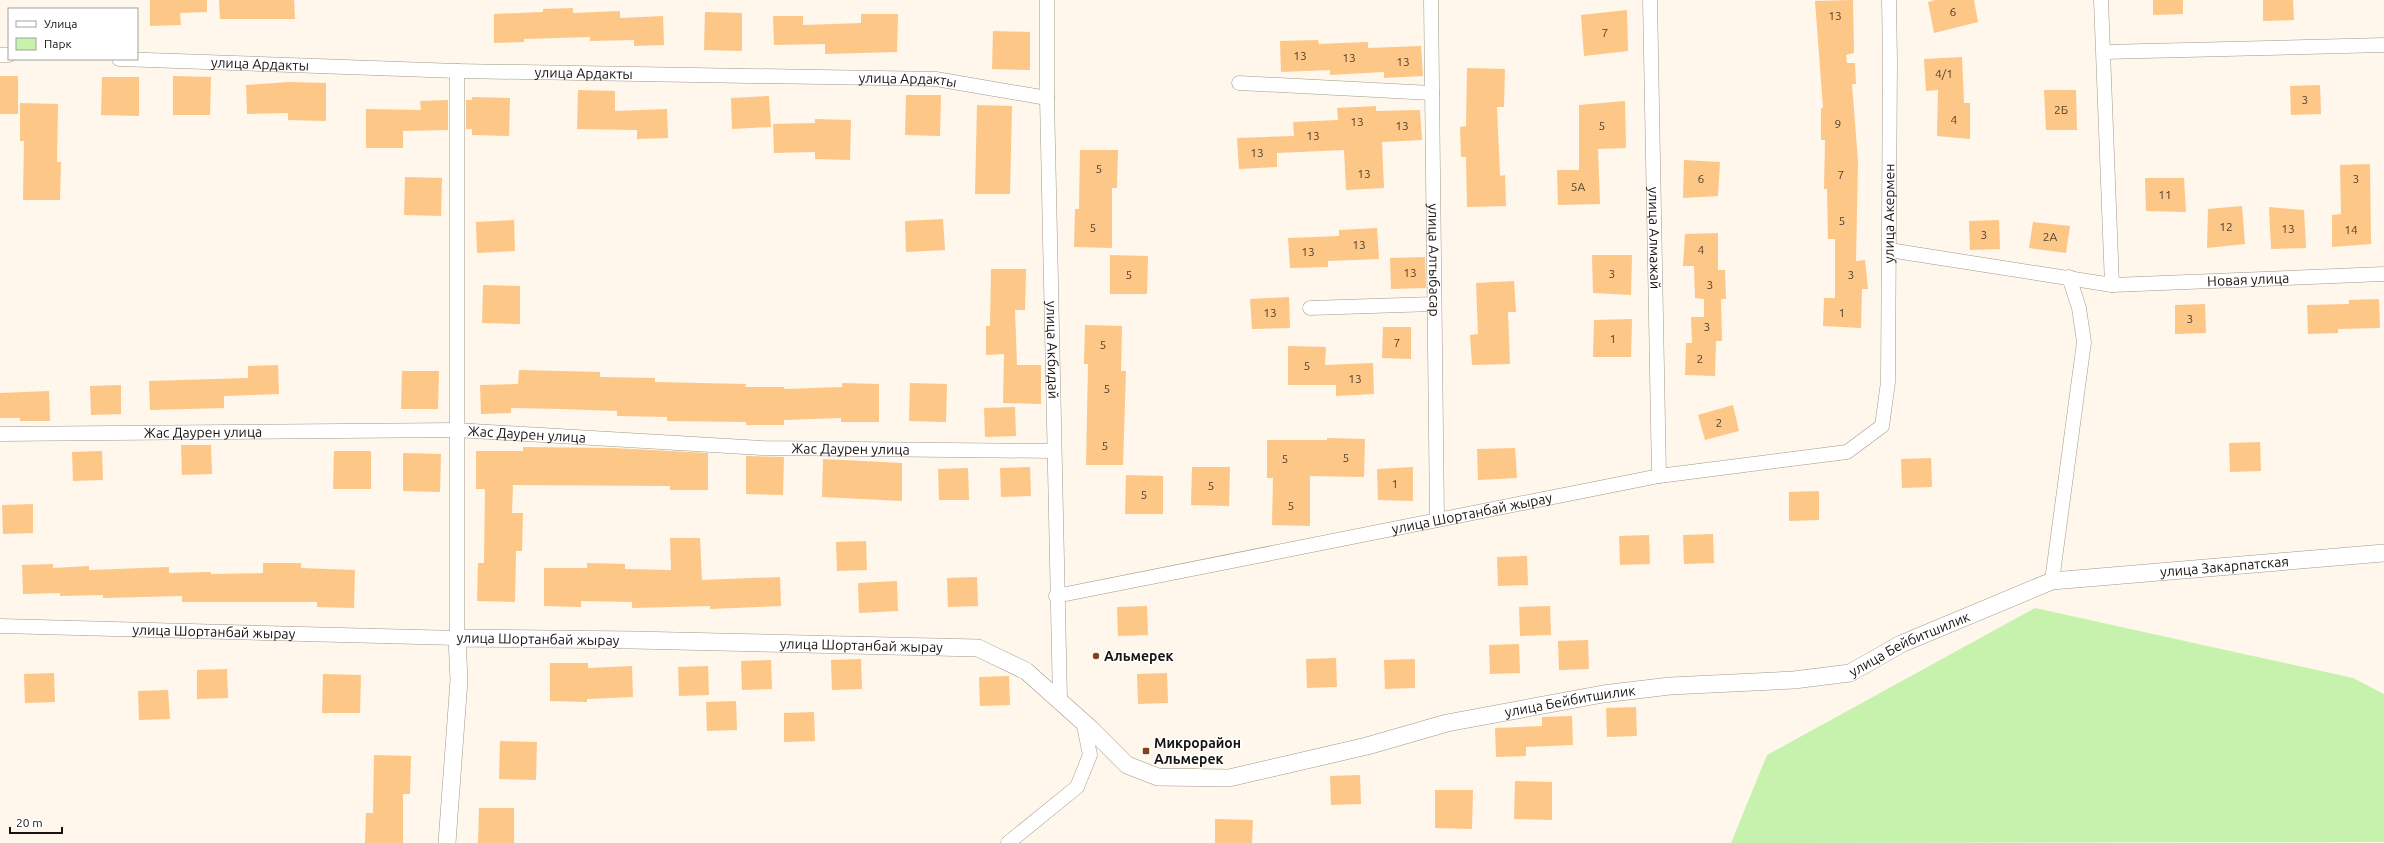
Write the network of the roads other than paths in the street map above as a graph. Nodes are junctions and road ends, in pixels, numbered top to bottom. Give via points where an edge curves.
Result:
1 (1047, 0) edge
2 (1431, 0) edge
3 (1650, 0) edge
4 (1889, 0) edge
5 (2101, 0) edge
6 (2384, 45) edge
7 (2104, 52) junction
8 (138, 60) edge
9 (457, 71) junction
10 (1239, 83) dead end
11 (1432, 92) junction
12 (1047, 98) junction
13 (1889, 250) junction
14 (2384, 274) edge
15 (2069, 277) junction
16 (2112, 285) junction
17 (1434, 304) junction
18 (1310, 308) dead end
19 (1882, 426) joint
20 (456, 430) junction
21 (0, 434) edge
22 (1053, 451) junction
23 (1659, 476) junction
24 (1437, 520) junction
25 (2384, 553) edge
26 (2058, 580) junction
27 (1056, 596) junction
28 (0, 626) edge
29 (457, 638) junction
30 (1060, 700) junction
31 (1083, 721) junction
32 (447, 843) edge
33 (1008, 843) edge

1 - 12 street, улица Акбидай
2 - 11 street, улица Алтыбасар
3 - 23 street, улица Алмажай
4 - 13 street, улица Акермен
5 - 7 street
6 - 7 street
7 - 16 street
8 - 9 street, улица Ардакты
9 - 12 street, улица Ардакты via 936,80
9 - 20 street
10 - 11 street
11 - 17 street, улица Алтыбасар
12 - 22 street, улица Акбидай
13 - 15 street, Новая улица
13 - 19 street, улица Акермен via 1888,382
14 - 16 street, Новая улица
15 - 16 street, Новая улица
15 - 26 street via 2079,308 2084,342
17 - 18 street
17 - 24 street, улица Алтыбасар
19 - 23 street, улица Шортанбай жырау via 1846,452
20 - 21 street, Жас Даурен улица
20 - 22 street, Жас Даурен улица via 762,448
20 - 29 street
22 - 27 street, улица Акбидай
23 - 24 street, улица Шортанбай жырау
24 - 27 street, улица Шортанбай жырау
25 - 26 street, улица Закарпатская
26 - 31 street, улица Бейбитшилик via 1901,644 1850,673 1794,680 1670,686 1603,694 1447,724 1367,746 1229,778 1158,777 1127,765
27 - 30 street, улица Акбидай
28 - 29 street, улица Шортанбай жырау
29 - 30 street, улица Шортанбай жырау via 978,648 1026,671
29 - 32 street via 459,680
30 - 31 street, улица Бейбитшилик
31 - 33 street via 1090,755 1077,787

